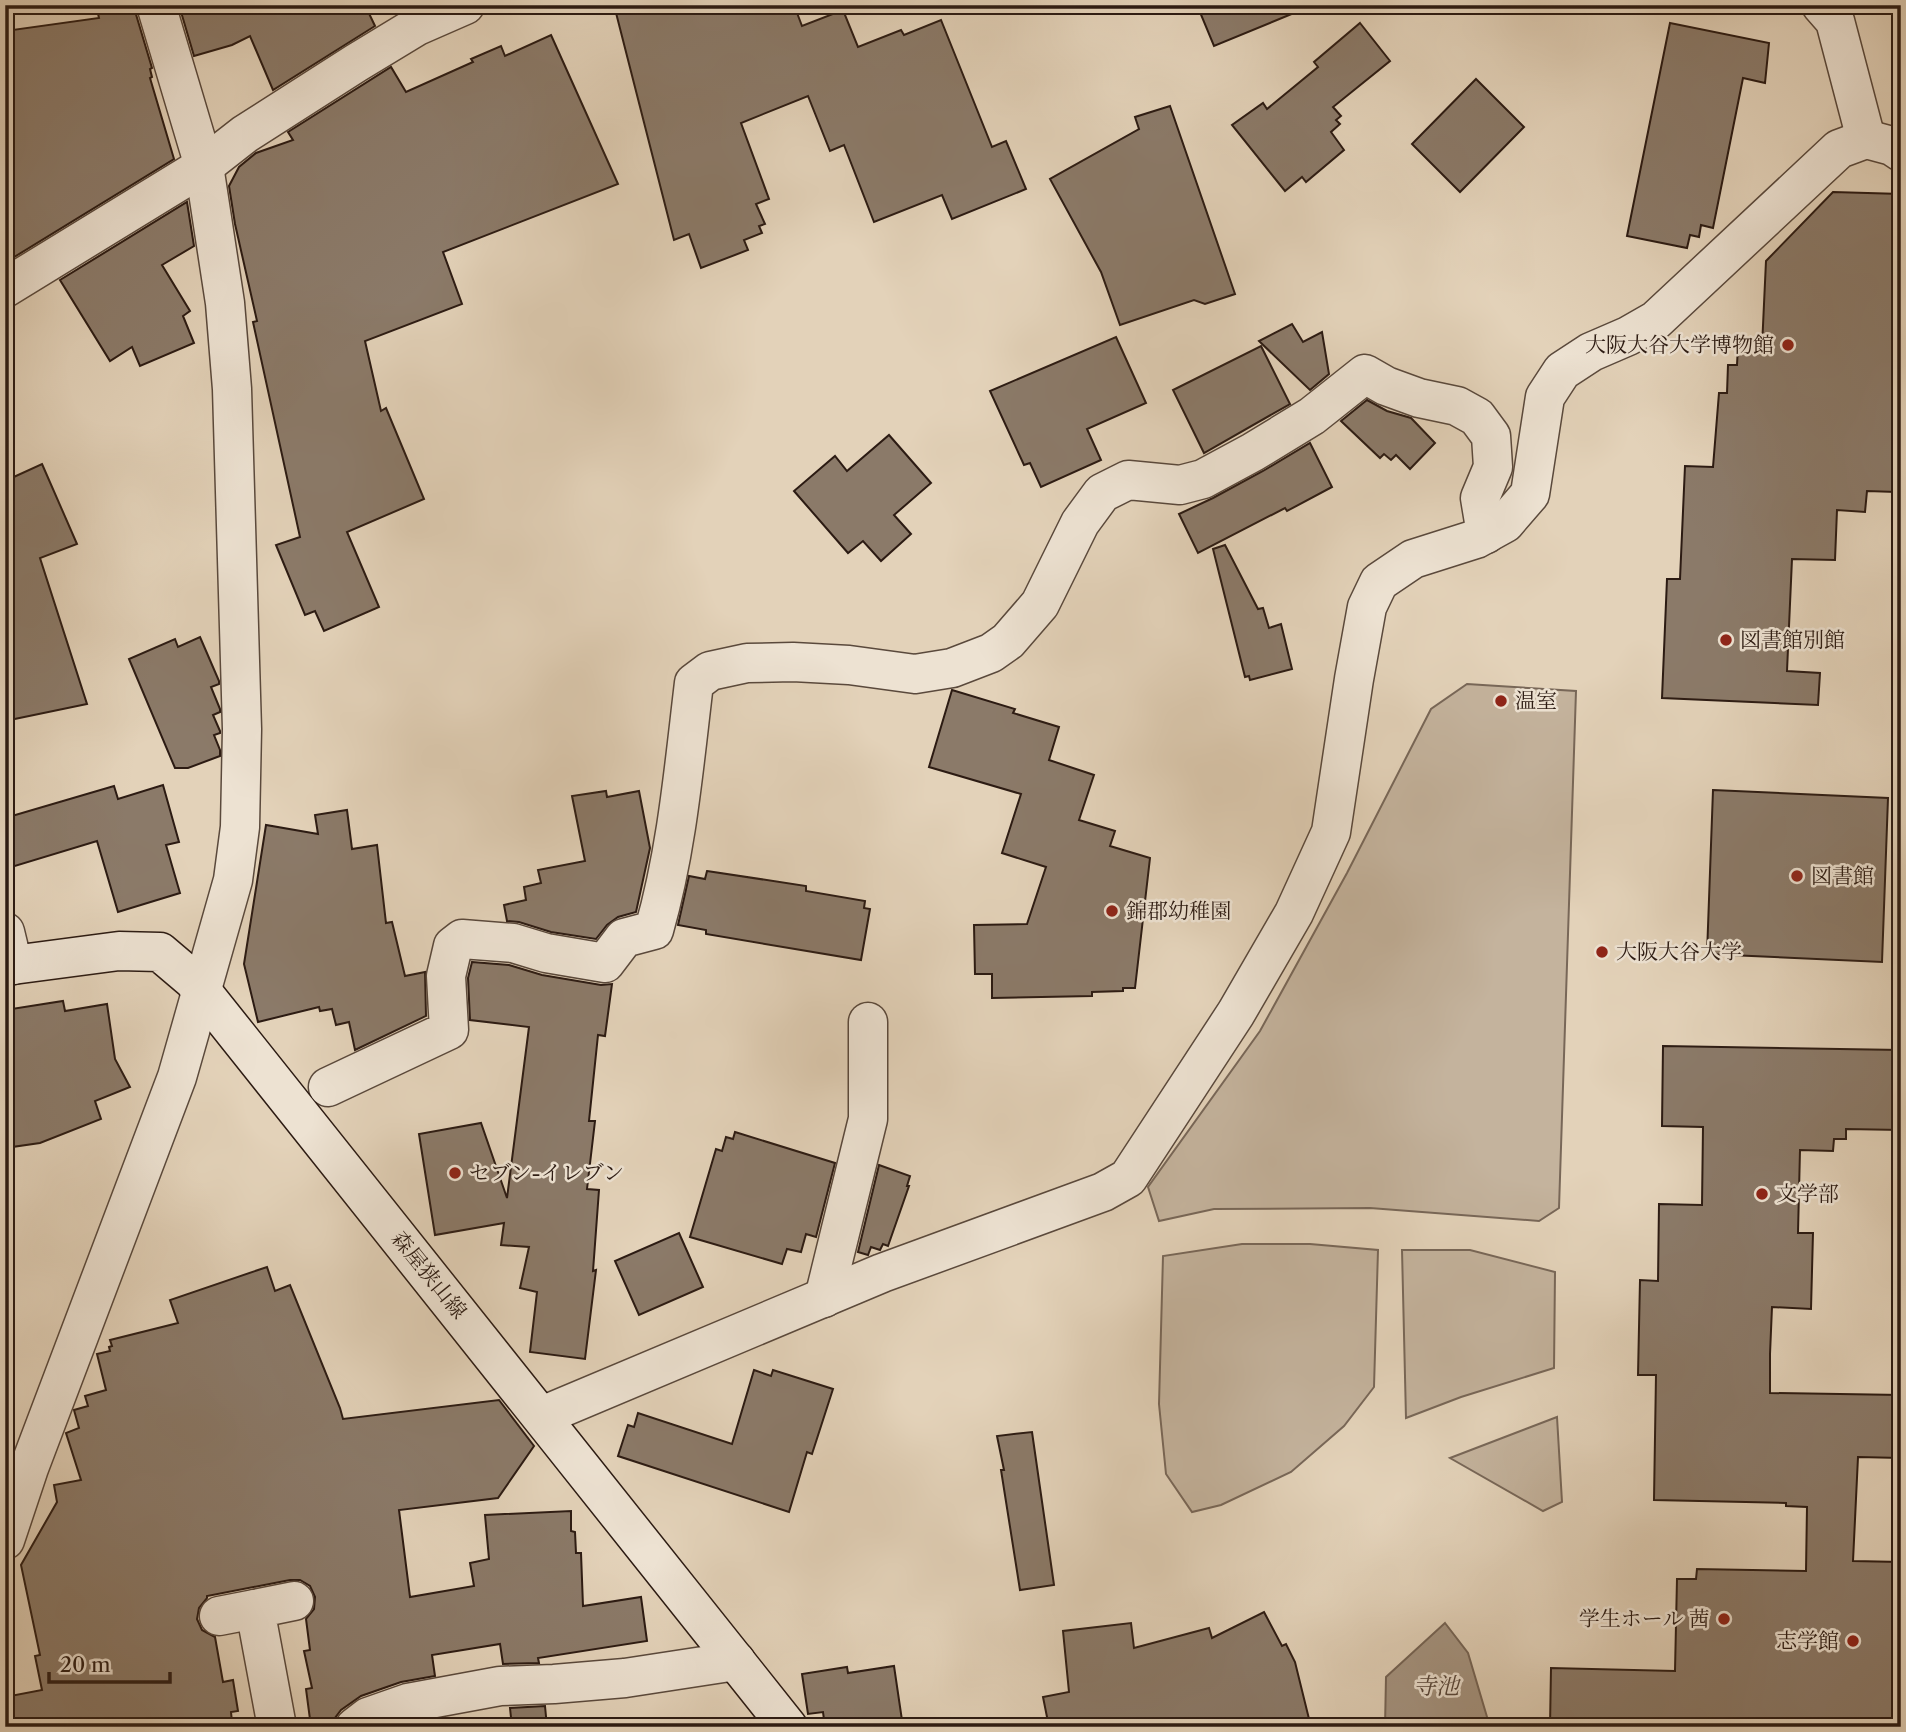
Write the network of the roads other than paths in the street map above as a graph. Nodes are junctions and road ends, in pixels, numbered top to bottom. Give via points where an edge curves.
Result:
1 (156, 5) edge
2 (465, 5) edge
3 (1821, 5) edge
4 (1883, 146) edge
5 (204, 166) junction
6 (5, 288) edge
7 (1486, 534) junction
8 (8, 955) edge
9 (201, 991) junction
10 (868, 1022) dead end
11 (328, 1087) dead end
12 (824, 1298) junction
13 (542, 1416) junction
14 (5, 1539) edge
15 (294, 1601) dead end
16 (255, 1609) junction
17 (219, 1616) dead end
18 (736, 1661) junction
19 (277, 1727) edge
20 (355, 1727) edge
21 (788, 1727) edge

1 - 5 street
2 - 5 street via 417,26 356,63
3 - 4 street via 1835,21
4 - 7 street via 1839,149 1656,320 1562,371 1545,397 1530,494 1505,523
5 - 6 street
5 - 9 street via 225,303 232,389 242,729 240,827 233,880
7 - 11 street via 1480,498 1493,467 1491,436 1477,417 1457,406 1386,386 1365,374 1312,416 1203,479 1180,485 1128,480 1102,493 1080,523 1040,604 1008,641 990,653 952,668 915,674 793,662 747,663 710,671 694,683 672,855 654,930 624,938 605,963 513,943 462,939 453,946 446,976 449,1030
7 - 12 street via 1413,559 1379,582 1367,607 1331,832 1294,913 1236,1013 1128,1178 1103,1192
8 - 9 street, 森屋狭山線 via 160,953
9 - 13 street, 森屋狭山線
9 - 14 street via 177,1077
10 - 12 street via 868,1119
12 - 13 street
13 - 18 street, 森屋狭山線
15 - 16 street
16 - 17 street
16 - 19 street
18 - 20 street via 625,1678 500,1686 408,1703 368,1717
18 - 21 street, 森屋狭山線

